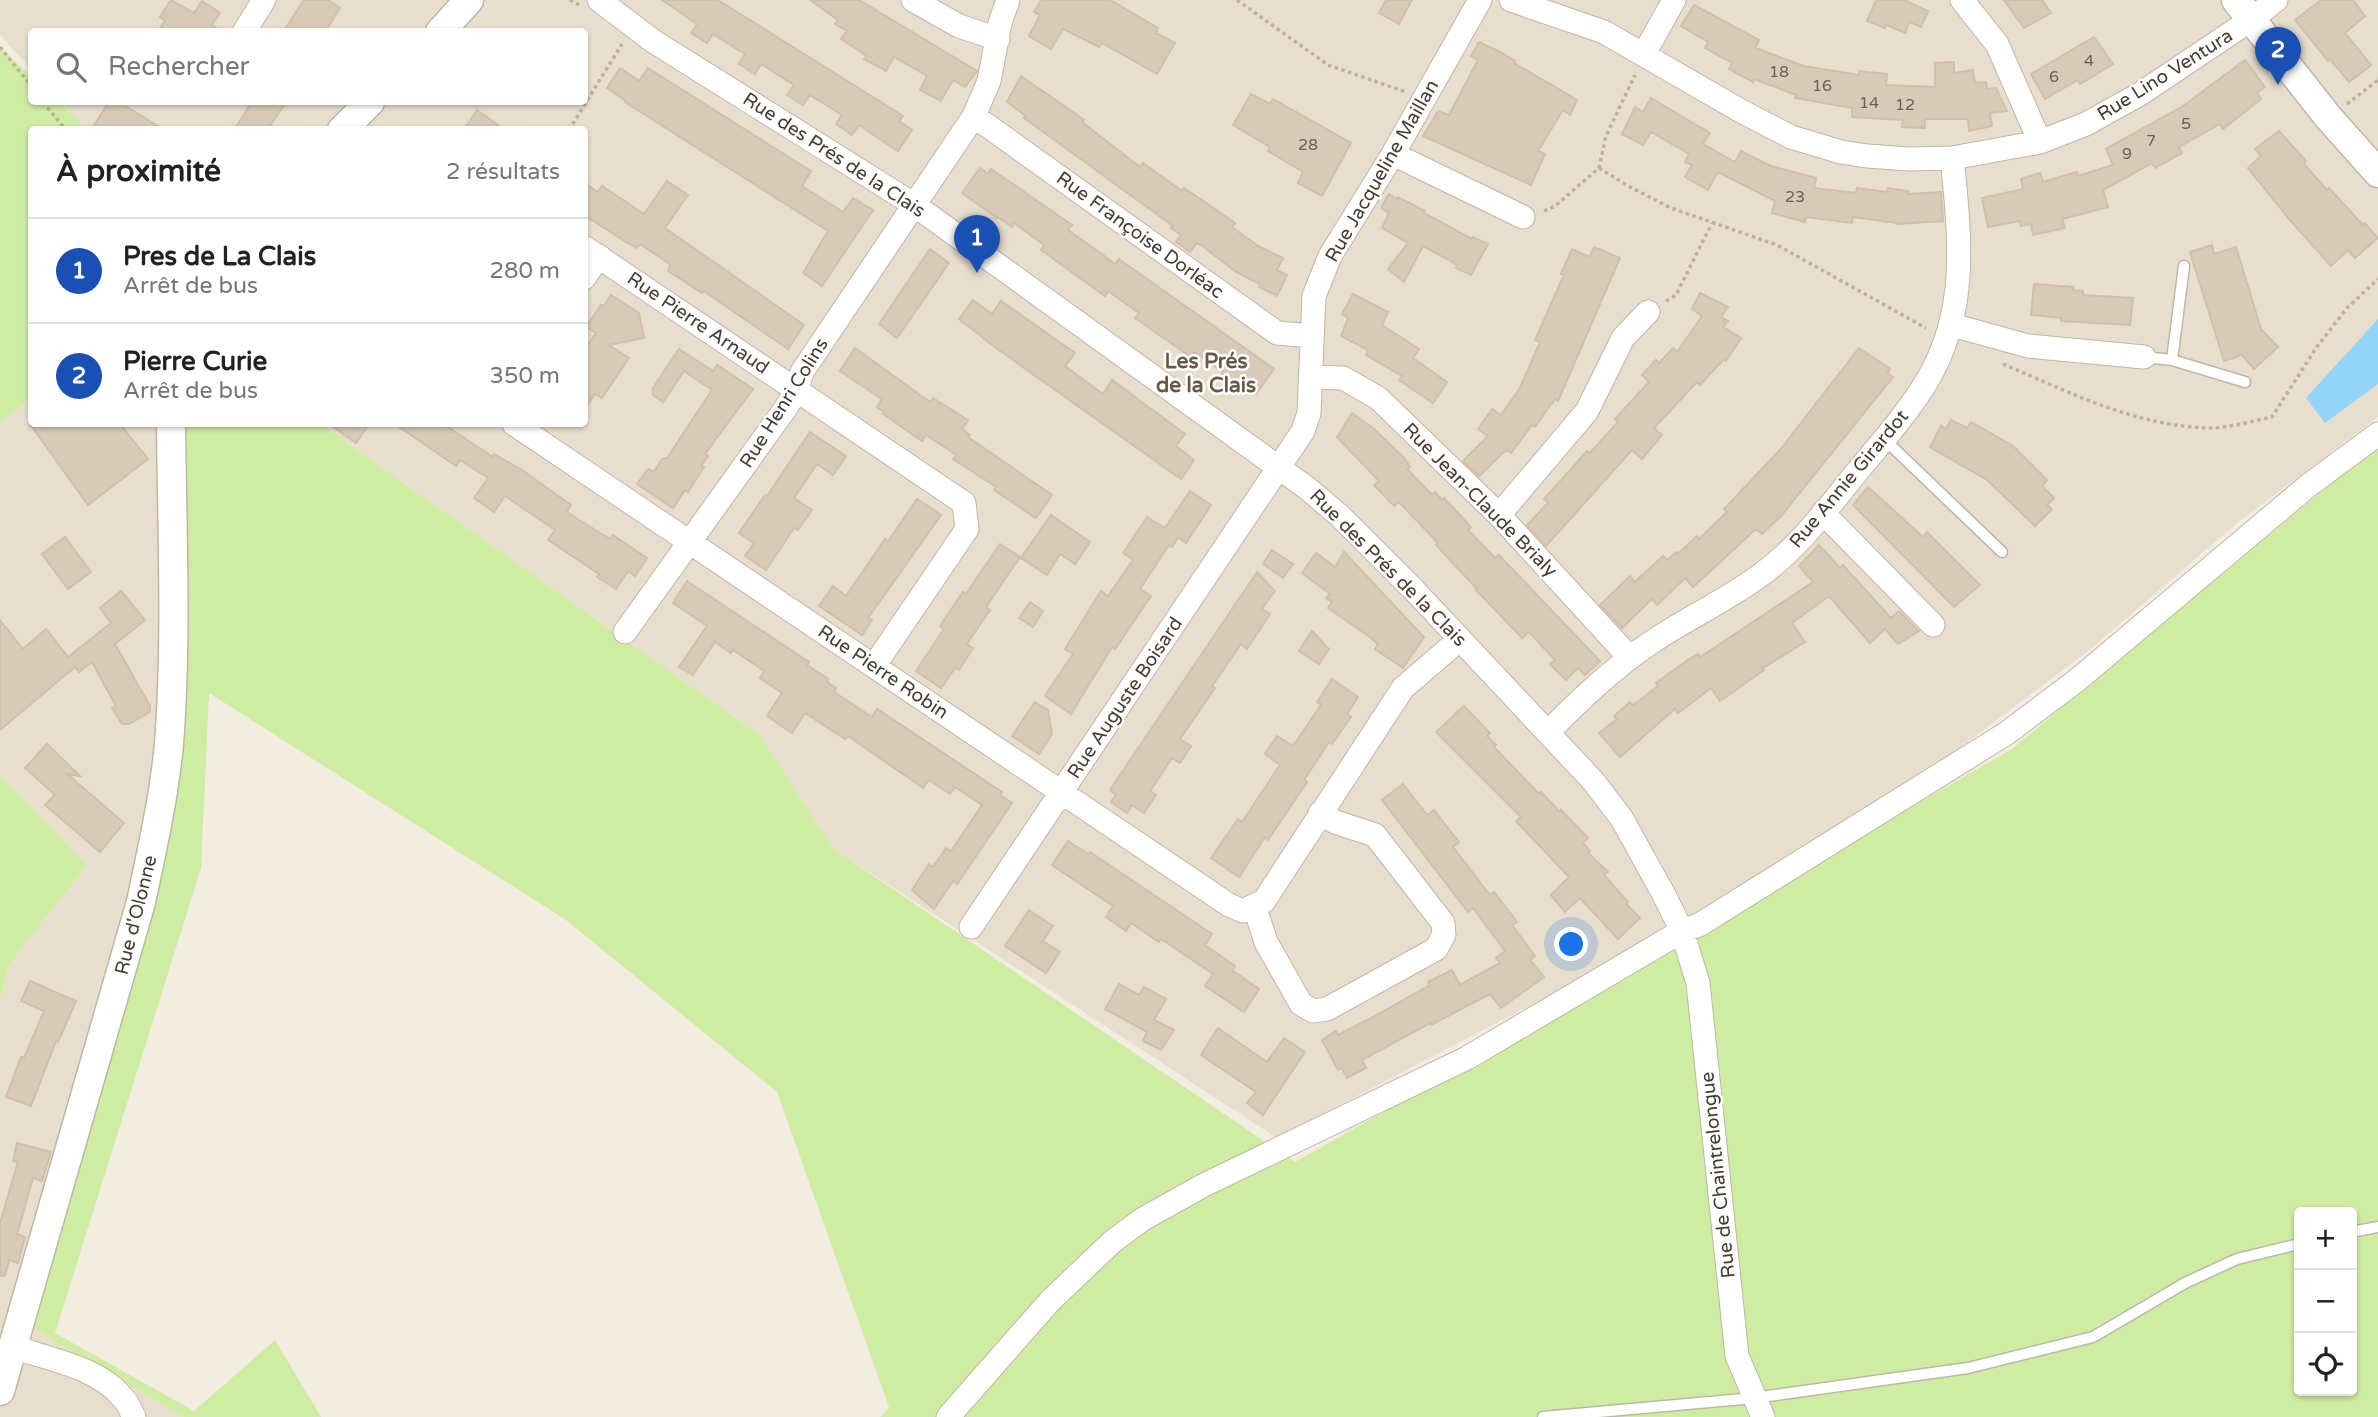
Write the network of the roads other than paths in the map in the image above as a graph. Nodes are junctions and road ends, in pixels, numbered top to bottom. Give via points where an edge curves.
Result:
1 (264, 0) edge
2 (599, 0) edge
3 (913, 0) edge
4 (1008, 0) edge
5 (1480, 0) edge
6 (1511, 0) edge
7 (1674, 0) edge
8 (1962, 0) edge
9 (2276, 0) edge
10 (470, 3) edge
11 (2244, 10) edge
12 (246, 28) edge
13 (444, 28) edge
14 (998, 39) junction
15 (1644, 54) junction
16 (367, 105) edge
17 (974, 116) junction
18 (346, 126) edge
19 (2040, 142) junction
20 (1392, 154) junction
21 (1952, 159) junction
22 (2378, 173) edge
23 (913, 204) junction
24 (1523, 217) road end
25 (592, 251) edge
26 (2184, 266) dead end
27 (1648, 312) road end
28 (1952, 325) junction
29 (1312, 336) junction
30 (2144, 357) joint
31 (2172, 360) junction
32 (1311, 377) junction
33 (2245, 382) dead end
34 (797, 390) junction
35 (171, 427) edge
36 (518, 427) edge
37 (2378, 434) edge
38 (1884, 439) junction
39 (1279, 468) junction
40 (1824, 513) junction
41 (1499, 515) junction
42 (691, 543) junction
43 (2002, 552) dead end
44 (1933, 625) dead end
45 (625, 632) dead end
46 (1460, 639) junction
47 (1630, 658) junction
48 (874, 666) junction
49 (1549, 731) junction
50 (1062, 792) junction
51 (1321, 813) junction
52 (1255, 908) junction
53 (971, 927) dead end
54 (1682, 931) junction
55 (2378, 1227) edge
56 (2357, 1231) edge
57 (2294, 1245) edge
58 (5, 1367) edge
59 (1759, 1407) edge
60 (134, 1417) edge
61 (948, 1417) edge
62 (1543, 1417) edge

1 - 12 street
2 - 23 street, Rue des Prés de la Clais via 653,41
3 - 14 street via 960,26
4 - 14 street, Rue Henri Colins
5 - 20 street, Rue Jacqueline Maillan
6 - 15 street via 1604,32
7 - 15 street
8 - 19 street via 1997,44
9 - 11 street, Rue Lino Ventura
10 - 13 street
11 - 19 street, Rue Lino Ventura via 2140,94 2086,124
11 - 22 street
14 - 17 street, Rue Henri Colins via 989,81
15 - 21 street, Rue Lino Ventura via 1791,137 1867,156
16 - 18 street
17 - 23 street, Rue Henri Colins
17 - 29 street, Rue Françoise Dorléac via 1277,333
19 - 21 street, Rue Lino Ventura
20 - 24 street
20 - 29 street, Rue Jacqueline Maillan via 1330,256 1314,296
21 - 28 street, Rue Annie Girardot via 1960,254
23 - 34 street, Rue Henri Colins via 802,372
23 - 39 street, Rue des Prés de la Clais
25 - 34 street, Rue Pierre Arnaud
26 - 31 lane
27 - 41 street via 1623,338 1587,411
28 - 30 street via 2028,346
28 - 38 street, Rue Annie Girardot via 1926,383
29 - 32 street, Rue Jacqueline Maillan
30 - 31 lane
31 - 33 lane
32 - 39 street, Rue Jacqueline Maillan via 1304,430
32 - 41 street, Rue Jean-Claude Brialy via 1343,378 1378,398
34 - 42 street, Rue Henri Colins
34 - 48 street, Rue Pierre Arnaud via 964,503 967,529
35 - 58 street, Rue d'Olonne via 174,663 169,747 156,831 141,902
36 - 42 street, Rue Pierre Robin
37 - 54 street via 2309,485 2076,681 2007,733 1699,925
38 - 40 street, Rue Annie Girardot
38 - 43 lane
39 - 46 street, Rue des Prés de la Clais via 1340,516
39 - 50 street, Rue Auguste Boisard
40 - 44 street
40 - 47 street, Rue Annie Girardot via 1765,572
41 - 47 street, Rue Jean-Claude Brialy
42 - 45 street, Rue Henri Colins
42 - 48 street, Rue Pierre Robin
46 - 49 street, Rue des Prés de la Clais
46 - 51 street via 1404,688
47 - 49 street, Rue Annie Girardot
48 - 50 street, Rue Pierre Robin
49 - 54 street, Rue des Prés de la Clais via 1622,819
50 - 52 street, Rue Pierre Robin via 1229,905 1243,911
50 - 53 street, Rue Auguste Boisard
51 - 52 street
51 - 52 street via 1375,835 1443,923 1444,935 1436,948 1326,1009 1313,1011 1301,1004 1266,943
54 - 59 street, Rue de Chaintrelongue via 1698,983 1737,1356
54 - 61 street via 1468,1058 1143,1219 1050,1301
55 - 56 lane
57 - 59 lane via 2226,1264 2093,1337 1968,1368
58 - 60 street via 75,1368 107,1383
59 - 62 lane

